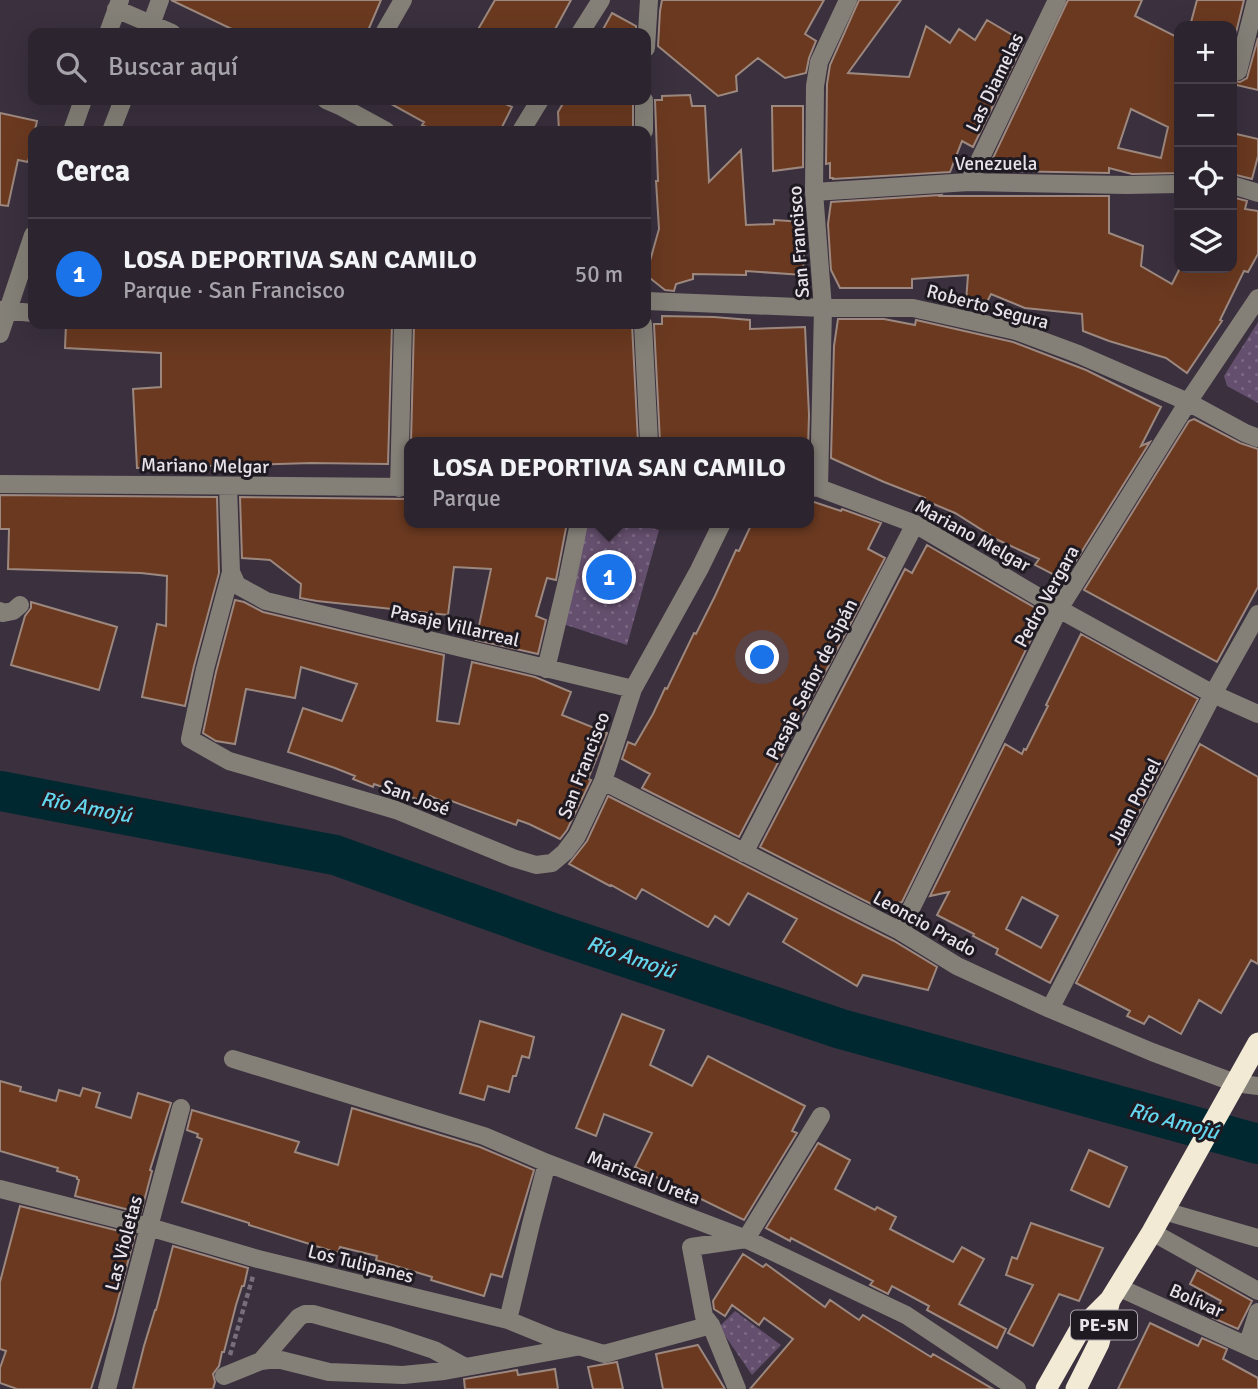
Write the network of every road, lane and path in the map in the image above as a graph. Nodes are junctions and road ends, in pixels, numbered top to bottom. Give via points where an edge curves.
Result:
1 (160, 0) edge
2 (403, 0) edge
3 (601, 0) edge
4 (649, 0) edge
5 (848, 0) edge
6 (1057, 0) edge
7 (1256, 0) edge
8 (118, 5) edge
9 (110, 28) edge
10 (149, 28) edge
11 (150, 28) edge
12 (387, 28) edge
13 (583, 28) edge
14 (647, 28) edge
15 (1238, 71) dead end
16 (81, 105) edge
17 (121, 105) edge
18 (343, 105) edge
19 (537, 105) edge
20 (644, 105) edge
21 (74, 126) edge
22 (113, 126) edge
23 (378, 126) edge
24 (524, 126) edge
25 (644, 126) edge
26 (970, 182) junction
27 (1174, 184) edge
28 (1237, 187) edge
29 (814, 192) junction
30 (1258, 193) edge
31 (28, 248) edge
32 (1258, 298) edge
33 (651, 301) edge
34 (823, 308) junction
35 (4, 311) edge
36 (28, 313) edge
37 (403, 329) edge
38 (643, 329) edge
39 (0, 334) edge
40 (1188, 402) junction
41 (649, 437) edge
42 (1258, 438) edge
43 (0, 484) edge
44 (228, 486) junction
45 (404, 487) edge
46 (814, 487) edge
47 (915, 524) junction
48 (578, 528) edge
49 (720, 528) edge
50 (231, 572) junction
51 (20, 606) dead end
52 (1059, 609) junction
53 (0, 611) edge
54 (1258, 614) edge
55 (546, 668) junction
56 (633, 689) junction
57 (1213, 694) junction
58 (1258, 714) edge
59 (603, 781) junction
60 (577, 836) joint
61 (744, 853) junction
62 (900, 931) junction
63 (1050, 1009) junction
64 (1258, 1043) edge
65 (233, 1059) dead end
66 (1235, 1083) junction
67 (1258, 1086) edge
68 (181, 1108) dead end
69 (821, 1116) dead end
70 (547, 1163) junction
71 (0, 1189) edge
72 (1164, 1210) junction
73 (149, 1227) junction
74 (1152, 1232) junction
75 (1258, 1238) edge
76 (746, 1239) junction
77 (258, 1259) junction
78 (1258, 1291) edge
79 (1114, 1293) junction
80 (1258, 1312) edge
81 (508, 1320) junction
82 (710, 1325) junction
83 (579, 1347) junction
84 (1253, 1348) edge
85 (261, 1361) junction
86 (465, 1367) junction
87 (224, 1376) joint
88 (107, 1389) edge
89 (737, 1389) edge
90 (1017, 1389) edge
91 (1046, 1389) edge
92 (1076, 1389) edge

1 - 11 street
2 - 12 street
3 - 13 street
4 - 14 street
5 - 29 street, San Francisco via 820,62 815,86
6 - 26 street, Las Diamelas
7 - 15 street
8 - 9 street
8 - 10 street
16 - 21 street
17 - 22 street
18 - 23 street
19 - 24 street
20 - 25 street
26 - 27 street, Venezuela
26 - 29 street, Venezuela
28 - 30 street
29 - 34 street, San Francisco
31 - 35 street
32 - 40 street, Pedro Vergara
33 - 34 street, Roberto Segura
34 - 40 street, Roberto Segura via 913,308 1016,331
34 - 46 street, San Francisco
35 - 36 street
35 - 39 street
37 - 45 street
38 - 41 street
40 - 42 street, Roberto Segura
40 - 52 street, Pedro Vergara
43 - 44 street, Mariano Melgar
44 - 45 street, Mariano Melgar
44 - 50 street
46 - 47 street, Mariano Melgar
47 - 52 street, Mariano Melgar
47 - 61 street, Pasaje Señor de Sipán
48 - 55 street
49 - 56 street, San Francisco
50 - 55 street, Pasaje Villarreal via 237,585 266,601
50 - 60 street, San José via 190,739 229,761 396,810 536,865 552,863
51 - 53 street
52 - 57 street, Mariano Melgar
52 - 62 street, Pedro Vergara
54 - 57 street, Juan Porcel
55 - 56 street, Pasaje Villarreal
56 - 59 street, San Francisco
57 - 58 street, Mariano Melgar
57 - 63 street, Juan Porcel
59 - 60 street, San Francisco
59 - 61 street, Leoncio Prado
61 - 62 street, Leoncio Prado
62 - 63 street, Leoncio Prado via 957,966
63 - 66 street, Leoncio Prado
64 - 66 highway, PE-5N
65 - 70 street, Mariscal Ureta via 484,1136
66 - 67 street, Leoncio Prado
66 - 72 highway, PE-5N
68 - 73 street, Las Violetas
69 - 76 street
70 - 76 street, Mariscal Ureta
70 - 81 street
71 - 73 street, Los Tulipanes
72 - 74 highway, PE-5N
72 - 75 street
73 - 77 street, Los Tulipanes
73 - 88 street, Las Violetas
74 - 78 street
74 - 79 highway, PE-5N
76 - 82 street via 691,1247 704,1316
76 - 90 street, Mariscal Ureta via 906,1315
77 - 81 street, Los Tulipanes
77 - 87 path
79 - 84 street, Bolívar
79 - 91 highway, PE-5N via 1079,1331
79 - 92 highway, PE-5N via 1099,1343
80 - 84 street
81 - 83 street, Los Tulipanes
82 - 83 street, Los Tulipanes via 604,1354
82 - 89 street
83 - 86 street
85 - 86 street via 281,1360 329,1372 403,1375
85 - 86 street via 299,1317 313,1314 433,1350
85 - 87 street

